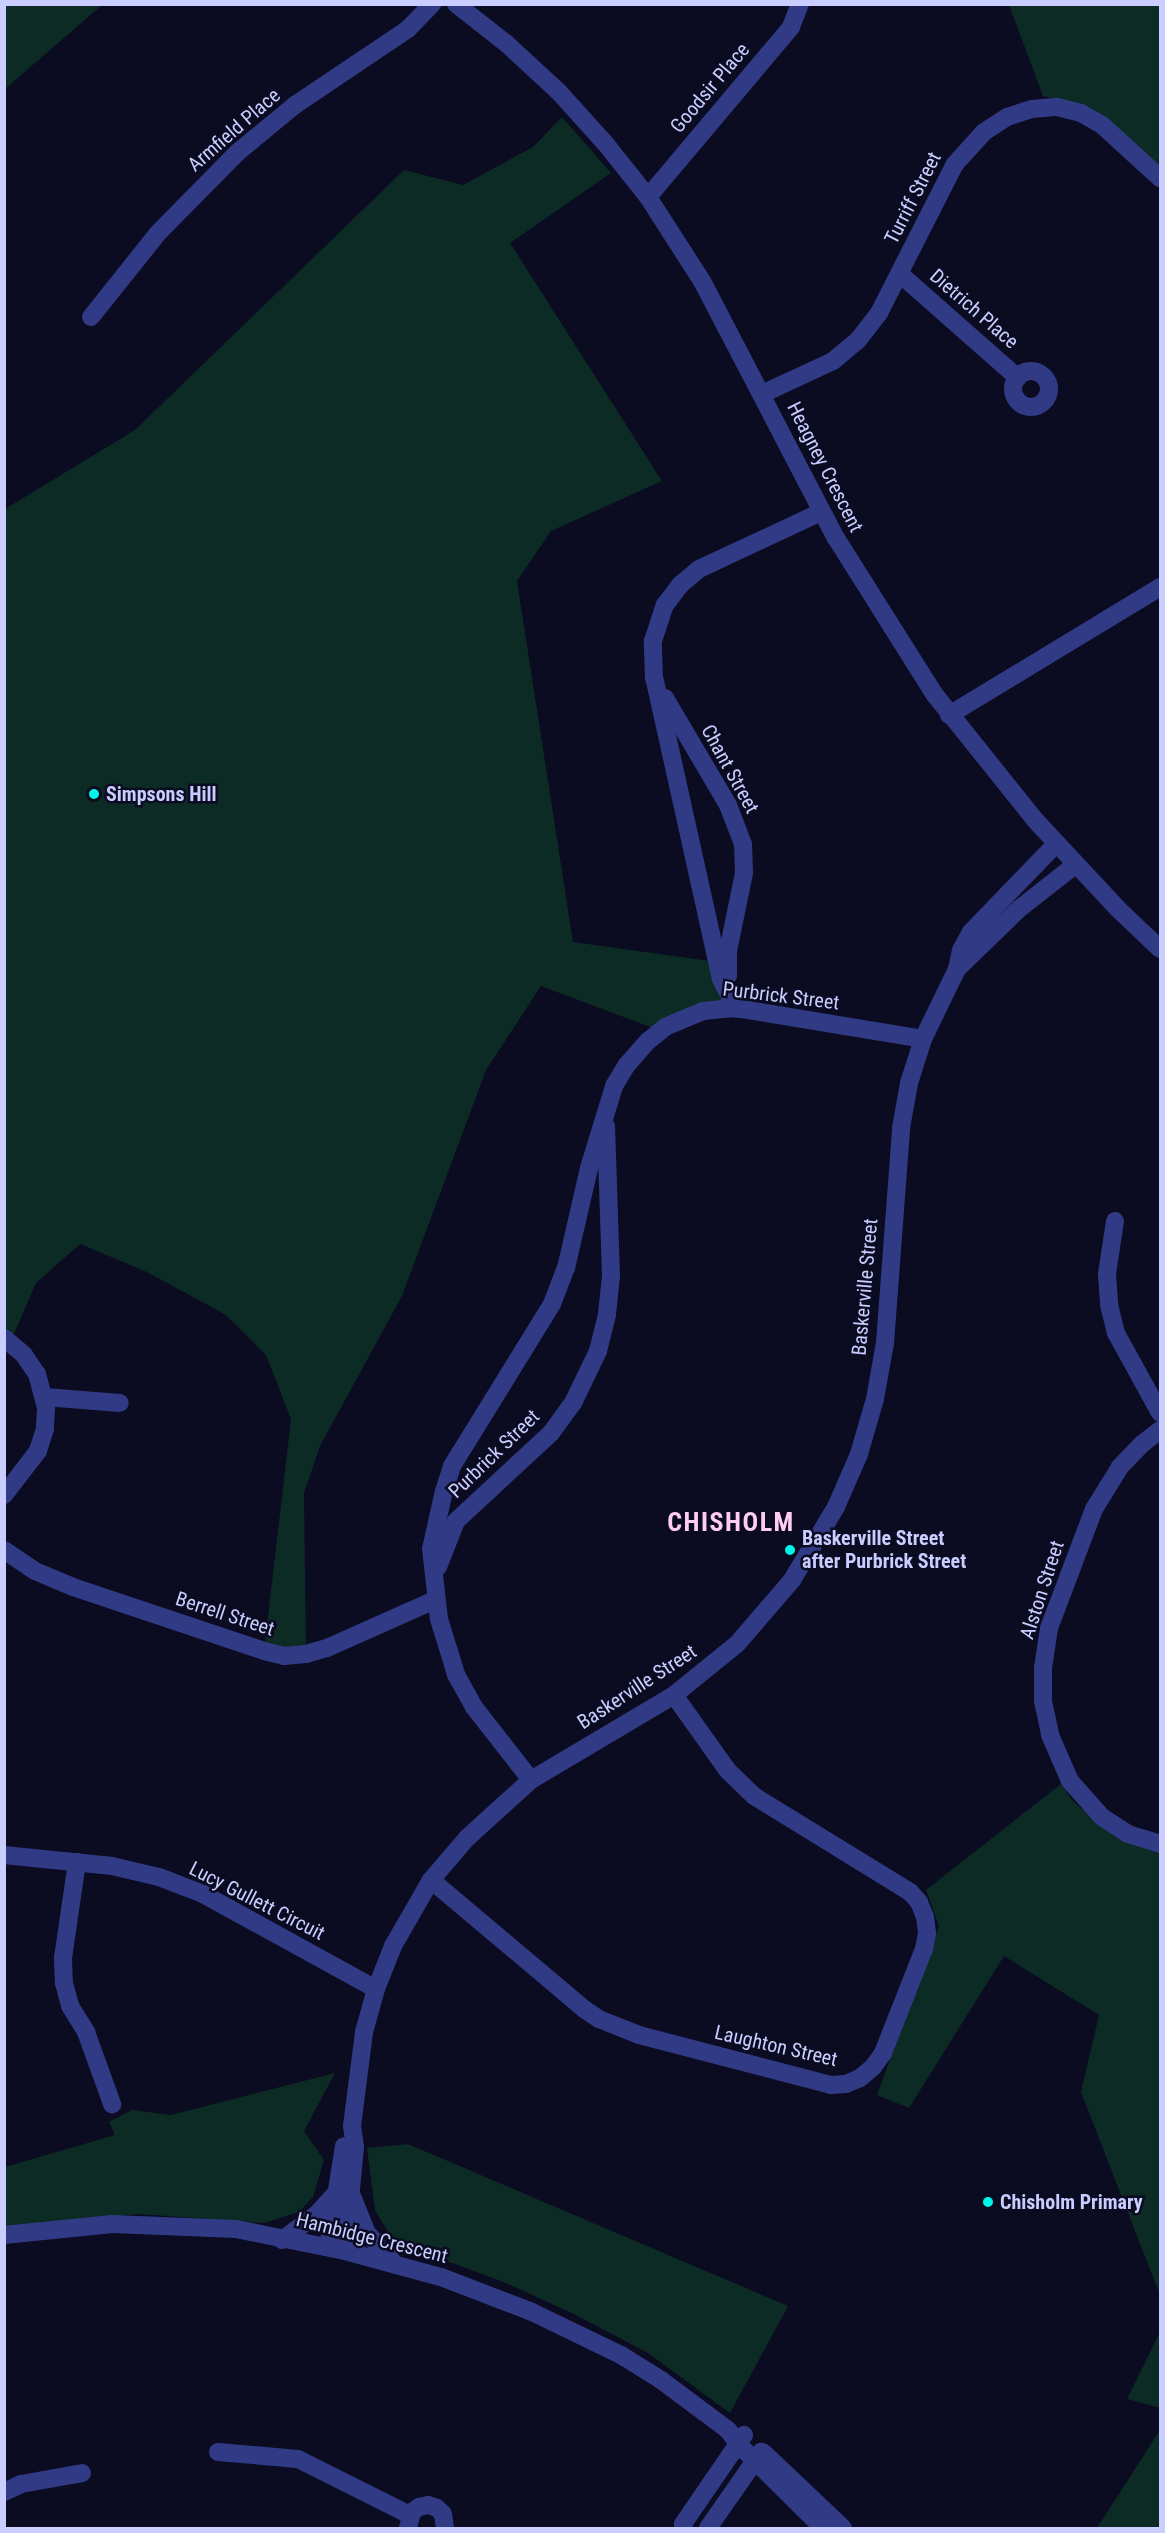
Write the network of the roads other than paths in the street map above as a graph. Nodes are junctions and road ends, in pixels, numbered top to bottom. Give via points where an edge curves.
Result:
1 (432, 4) edge
2 (456, 4) edge
3 (800, 4) edge
4 (1161, 178) edge
5 (648, 197) junction
6 (900, 274) junction
7 (91, 317) dead end
8 (1018, 378) dead end
9 (762, 394) junction
10 (822, 512) junction
11 (1161, 587) edge
12 (654, 678) junction
13 (949, 714) junction
14 (1056, 844) junction
15 (1075, 866) junction
16 (1161, 949) edge
17 (957, 969) junction
18 (729, 1002) junction
19 (923, 1039) junction
20 (606, 1107) junction
21 (1115, 1221) dead end
22 (4, 1338) edge
23 (45, 1397) junction
24 (120, 1403) dead end
25 (1161, 1413) edge
26 (1161, 1430) edge
27 (4, 1495) edge
28 (4, 1550) edge
29 (435, 1593) junction
30 (674, 1695) junction
31 (531, 1780) junction
32 (1161, 1844) edge
33 (4, 1855) edge
34 (77, 1862) junction
35 (431, 1880) junction
36 (376, 1989) junction
37 (112, 2104) dead end
38 (344, 2192) junction
39 (4, 2235) edge
40 (282, 2240) junction
41 (337, 2249) junction
42 (393, 2262) junction
43 (737, 2436) junction
44 (218, 2452) dead end
45 (758, 2456) junction
46 (82, 2473) dead end
47 (4, 2492) edge
48 (409, 2522) edge
49 (445, 2529) edge
50 (684, 2529) edge
51 (708, 2529) edge
52 (823, 2529) edge
53 (843, 2529) edge

1 - 7 street, Armfield Place via 408,29 295,105 238,152 158,233
2 - 5 street, Heagney Crescent via 558,91
3 - 5 street, Goodsir Place via 791,27
4 - 6 street, Turriff Street via 1102,125 1081,113 1057,107 1007,117 984,132 955,164
5 - 9 street, Heagney Crescent via 702,281
6 - 8 street, Dietrich Place
6 - 9 street, Turriff Street via 879,314 858,340 833,361
9 - 10 street, Heagney Crescent
10 - 12 street, Chant Street via 699,569 680,585 665,605 655,629
10 - 13 street, Heagney Crescent via 882,615
11 - 13 street
12 - 18 street, Chant Street
12 - 18 street, Chant Street via 729,805 743,844 744,873 728,951
13 - 14 street, Heagney Crescent via 1005,787
14 - 15 street, Heagney Crescent
14 - 17 street, Baskerville Street via 971,932
15 - 16 street, Heagney Crescent
15 - 17 street, Baskerville Street via 1027,902
17 - 19 street, Baskerville Street
18 - 19 street, Purbrick Street
18 - 20 street, Purbrick Street via 684,1018 648,1041 626,1066
19 - 30 street, Baskerville Street via 909,1083 901,1128 885,1343 875,1399 859,1454 836,1507 792,1580 737,1644
20 - 29 street, Purbrick Street via 566,1268 552,1304 452,1466 431,1549
20 - 29 street, Purbrick Street via 611,1276 598,1351 573,1403 551,1433 456,1521 441,1553
21 - 25 street via 1107,1274 1111,1314 1128,1359
22 - 23 street via 24,1355 37,1374
23 - 24 street
23 - 27 street via 45,1429 38,1451
26 - 32 street, Alston Street via 1120,1467 1094,1509 1049,1628 1043,1690 1050,1736 1070,1781 1102,1817 1128,1834
28 - 29 street, Berrell Street via 35,1571 73,1587 284,1656 327,1648
29 - 31 street, Purbrick Street via 449,1657 474,1707
30 - 31 street, Baskerville Street
30 - 35 street, Laughton Street via 728,1771 754,1796 910,1892 919,1902 927,1933 924,1949 883,2053 860,2078 831,2085 639,2035 599,2019
31 - 35 street, Baskerville Street via 466,1838
33 - 34 street, Lucy Gullett Circuit
34 - 36 street, Lucy Gullett Circuit via 159,1877 203,1894
34 - 37 street via 63,1958 64,1983
35 - 36 street, Baskerville Street via 393,1947
36 - 38 street, Baskerville Street via 364,2032
38 - 40 street
38 - 41 street, Baskerville Street
38 - 42 street via 367,2233
39 - 40 street, Hambidge Crescent via 112,2224 236,2229
40 - 41 street, Hambidge Crescent
41 - 42 street, Hambidge Crescent
42 - 43 street, Hambidge Crescent via 487,2293 621,2355
43 - 45 street, Hambidge Crescent
43 - 50 street via 683,2524
44 - 48 street via 298,2459
45 - 51 street
45 - 52 street, Hambidge Crescent
45 - 53 street, Hambidge Crescent
46 - 47 street via 21,2484
48 - 49 street via 419,2506 432,2506 443,2514

